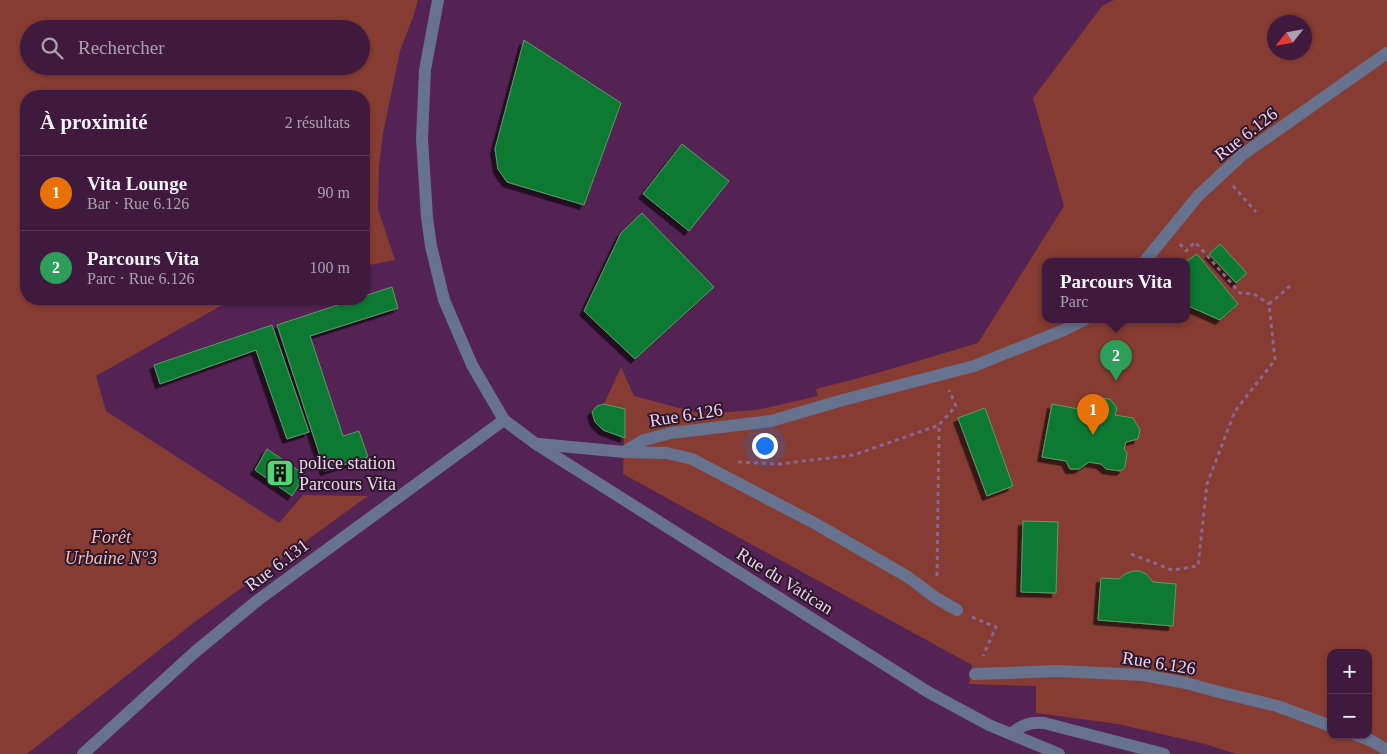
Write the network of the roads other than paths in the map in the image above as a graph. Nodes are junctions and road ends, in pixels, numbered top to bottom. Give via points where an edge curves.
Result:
1 (438, 0) edge
2 (1387, 53) edge
3 (1147, 258) edge
4 (1078, 323) edge
5 (504, 420) junction
6 (536, 444) junction
7 (624, 452) junction
8 (957, 610) road end
9 (977, 674) road end
10 (1327, 725) edge
11 (1011, 734) junction
12 (1367, 739) edge
13 (1387, 750) edge
14 (83, 754) edge
15 (1059, 754) edge
16 (1164, 754) edge

1 - 5 street via 425,70 422,139 431,246 444,300 458,335
2 - 3 street, Rue 6.126 via 1242,155 1198,196
4 - 7 street, Rue 6.126 via 974,366 771,421 671,433 644,440
5 - 6 street, Rue du Vatican
5 - 14 street, Rue 6.131 via 258,600 195,652
6 - 7 street
6 - 11 street, Rue du Vatican via 928,692
7 - 8 street, Rue 6.126 via 692,459 833,534 908,577
9 - 10 street, Rue 6.126 via 1058,670 1143,675 1277,706
11 - 15 street, Rue du Vatican
11 - 16 street via 1031,722 1044,723
12 - 13 street

